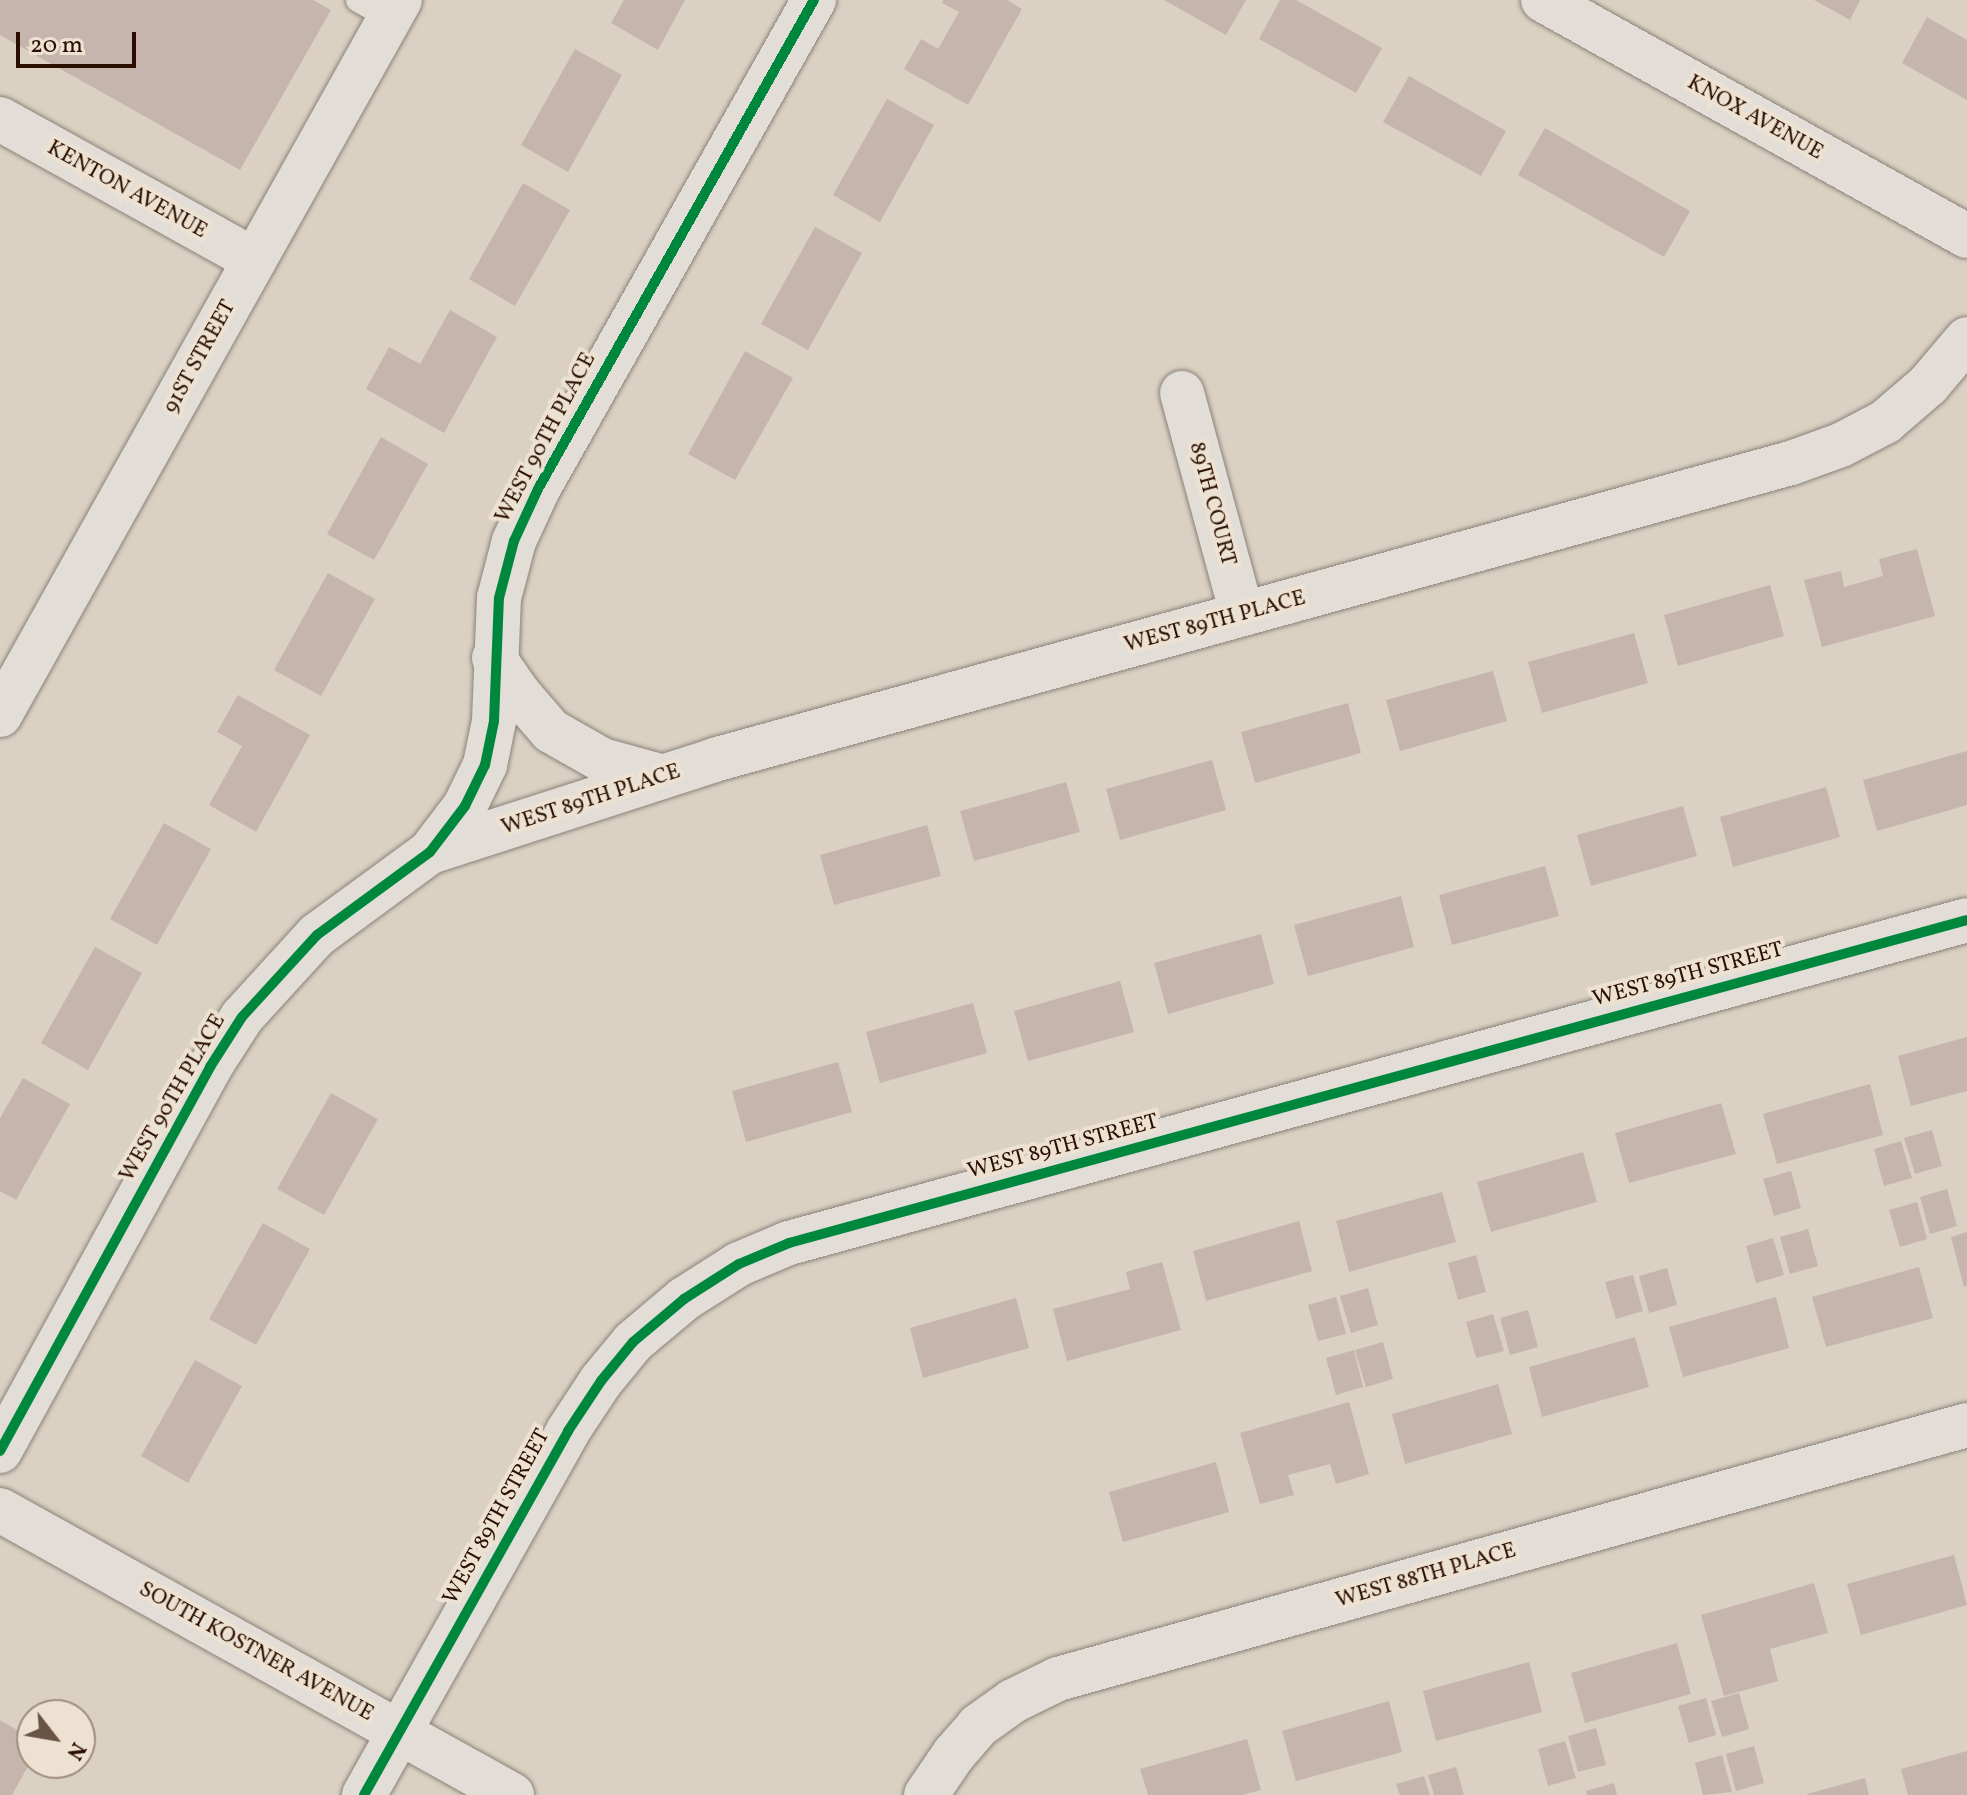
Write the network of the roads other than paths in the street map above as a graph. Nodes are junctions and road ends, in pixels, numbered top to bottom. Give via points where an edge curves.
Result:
1 (814, 0) edge
2 (1543, 0) edge
3 (383, 6) edge
4 (0, 119) edge
5 (1967, 236) edge
6 (254, 260) junction
7 (1967, 339) edge
8 (1182, 393) dead end
9 (1242, 614) junction
10 (494, 658) junction
11 (0, 715) edge
12 (660, 776) junction
13 (430, 852) junction
14 (1967, 920) edge
15 (1967, 1425) edge
16 (0, 1451) edge
17 (0, 1510) edge
18 (400, 1732) junction
19 (364, 1795) edge
20 (512, 1795) edge
21 (926, 1795) edge

1 - 10 street, WEST 90TH PLACE via 538,489 514,541 499,598
2 - 5 street, KNOX AVENUE
3 - 6 street, 91ST STREET
4 - 6 street, KENTON AVENUE
6 - 11 street, 91ST STREET
7 - 9 street, WEST 89TH PLACE via 1928,385 1885,422 1841,445
8 - 9 street, 89TH COURT
9 - 12 street, WEST 89TH PLACE
10 - 12 street via 551,731 602,760
10 - 13 street, WEST 90TH PLACE via 494,721 485,765 465,806
12 - 13 street, WEST 89TH PLACE
13 - 16 street, WEST 90TH PLACE via 317,935 242,1017
14 - 18 street, WEST 89TH STREET via 789,1243 739,1264 684,1299 633,1342 601,1381
15 - 21 street, WEST 88TH PLACE via 1058,1679 978,1726
17 - 18 street, SOUTH KOSTNER AVENUE
18 - 19 street, WEST 89TH STREET
18 - 20 street, SOUTH KOSTNER AVENUE

